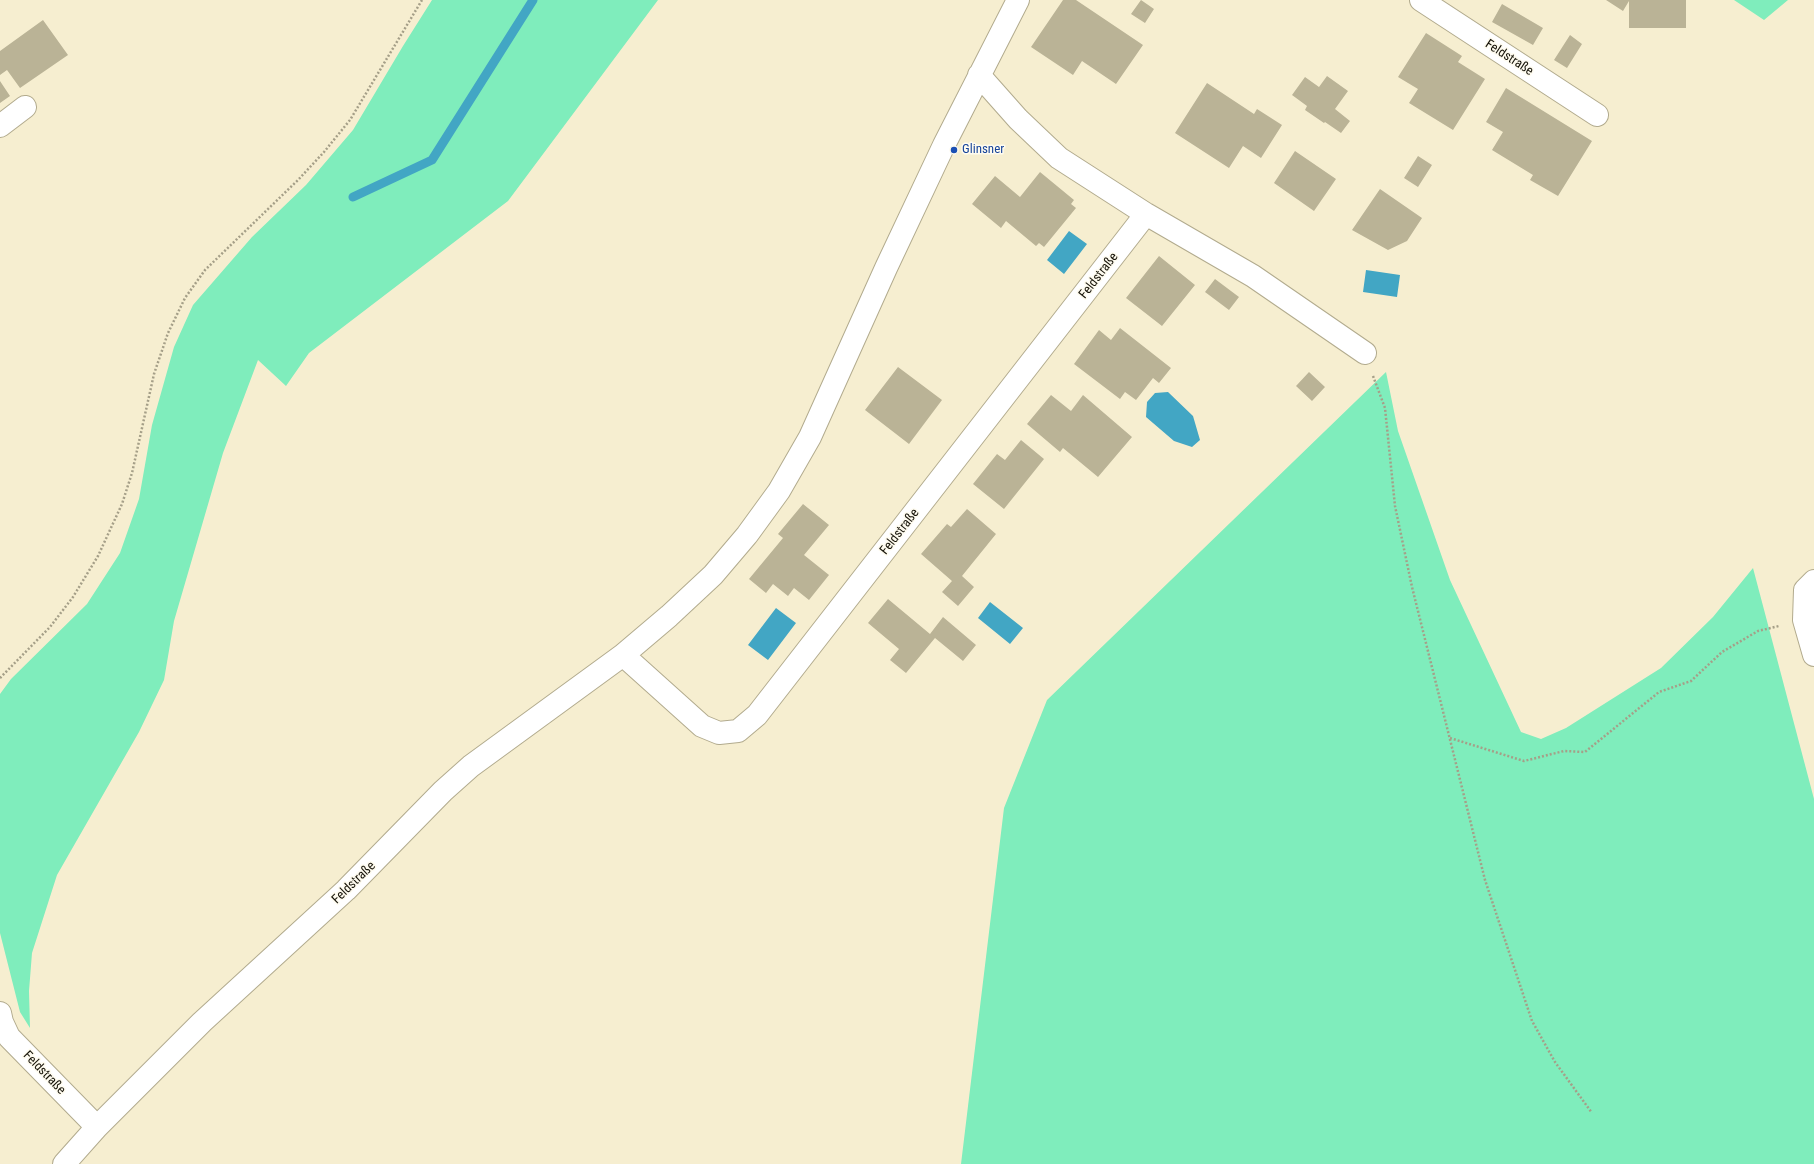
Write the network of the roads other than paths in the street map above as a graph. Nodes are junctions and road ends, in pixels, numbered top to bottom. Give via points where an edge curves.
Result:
1 (1018, 0) edge
2 (1421, 0) edge
3 (979, 75) junction
4 (25, 107) dead end
5 (1597, 115) dead end
6 (0, 126) edge
7 (1146, 214) junction
8 (1365, 353) road end
9 (1809, 585) edge
10 (623, 655) junction
11 (1814, 655) edge
12 (0, 1014) edge
13 (97, 1127) junction
14 (64, 1164) edge

1 - 3 street, Feldstraße
2 - 5 street, Feldstraße
3 - 7 street via 1018,119 1059,158
3 - 10 street, Feldstraße via 889,261 810,436 779,491 747,535 713,575
4 - 6 street
7 - 8 street via 1253,276
7 - 10 street, Feldstraße via 757,715 738,731 719,733 702,726
9 - 11 street via 1804,620
10 - 13 street, Feldstraße via 471,766 442,791 346,890 202,1022
12 - 13 street, Feldstraße via 9,1037
13 - 14 street, Feldstraße

